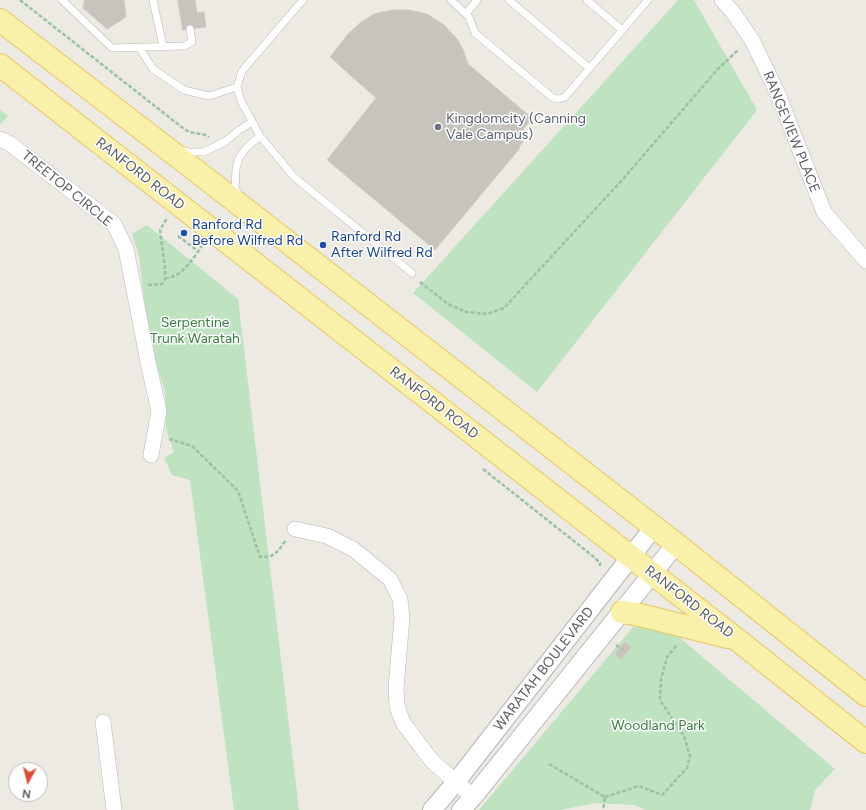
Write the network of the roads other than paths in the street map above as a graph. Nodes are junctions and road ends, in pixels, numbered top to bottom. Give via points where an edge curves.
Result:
1 (62, 0) edge
2 (153, 0) edge
3 (303, 0) edge
4 (451, 0) edge
5 (477, 0) edge
6 (509, 0) edge
7 (587, 0) edge
8 (648, 0) edge
9 (722, 0) edge
10 (466, 14) junction
11 (0, 20) edge
12 (190, 29) dead end
13 (622, 30) junction
14 (163, 46) junction
15 (139, 47) junction
16 (0, 65) edge
17 (590, 68) junction
18 (237, 87) junction
19 (252, 122) junction
20 (260, 136) junction
21 (0, 139) edge
22 (156, 141) junction
23 (248, 211) junction
24 (866, 260) edge
25 (412, 273) road end
26 (151, 455) dead end
27 (654, 527) junction
28 (295, 529) road end
29 (676, 544) junction
30 (631, 557) junction
31 (652, 574) junction
32 (622, 612) junction
33 (735, 638) junction
34 (866, 695) edge
35 (103, 722) dead end
36 (866, 742) edge
37 (456, 782) junction
38 (467, 804) edge
39 (114, 810) edge
40 (432, 810) edge

1 - 15 lane via 112,48
2 - 14 lane
3 - 18 lane via 242,71
4 - 10 lane
5 - 10 lane
6 - 17 lane
7 - 13 lane
8 - 13 lane
9 - 24 street, RANGEVIEW PLACE via 752,40 778,94 824,212
10 - 17 lane via 475,33 552,98 564,97
11 - 22 main road
12 - 14 lane via 192,42 184,46
13 - 17 lane
14 - 15 lane
15 - 18 lane via 153,69 184,90 209,96
16 - 30 main road, RANFORD ROAD
18 - 19 lane
19 - 20 lane
19 - 22 lane via 226,141 204,152 190,152
20 - 23 lane via 246,148 239,158 236,169 234,188
20 - 25 lane via 294,177
21 - 26 street, TREETOP CIRCLE via 9,143 114,224 126,249 148,367 159,410
22 - 23 main road
23 - 27 main road
27 - 29 main road
27 - 30 street, WARATAH BOULEVARD
28 - 37 street via 328,536 353,549 390,579 400,599 402,618 396,688 400,715 417,744
29 - 31 street, WARATAH BOULEVARD
29 - 34 main road
30 - 31 main road, RANFORD ROAD
30 - 37 street, WARATAH BOULEVARD
31 - 32 street, WARATAH BOULEVARD
31 - 33 main road, RANFORD ROAD
32 - 33 main road
32 - 38 street, WARATAH BOULEVARD
33 - 36 main road, RANFORD ROAD
35 - 39 street
37 - 38 street
37 - 40 street, WARATAH BOULEVARD

